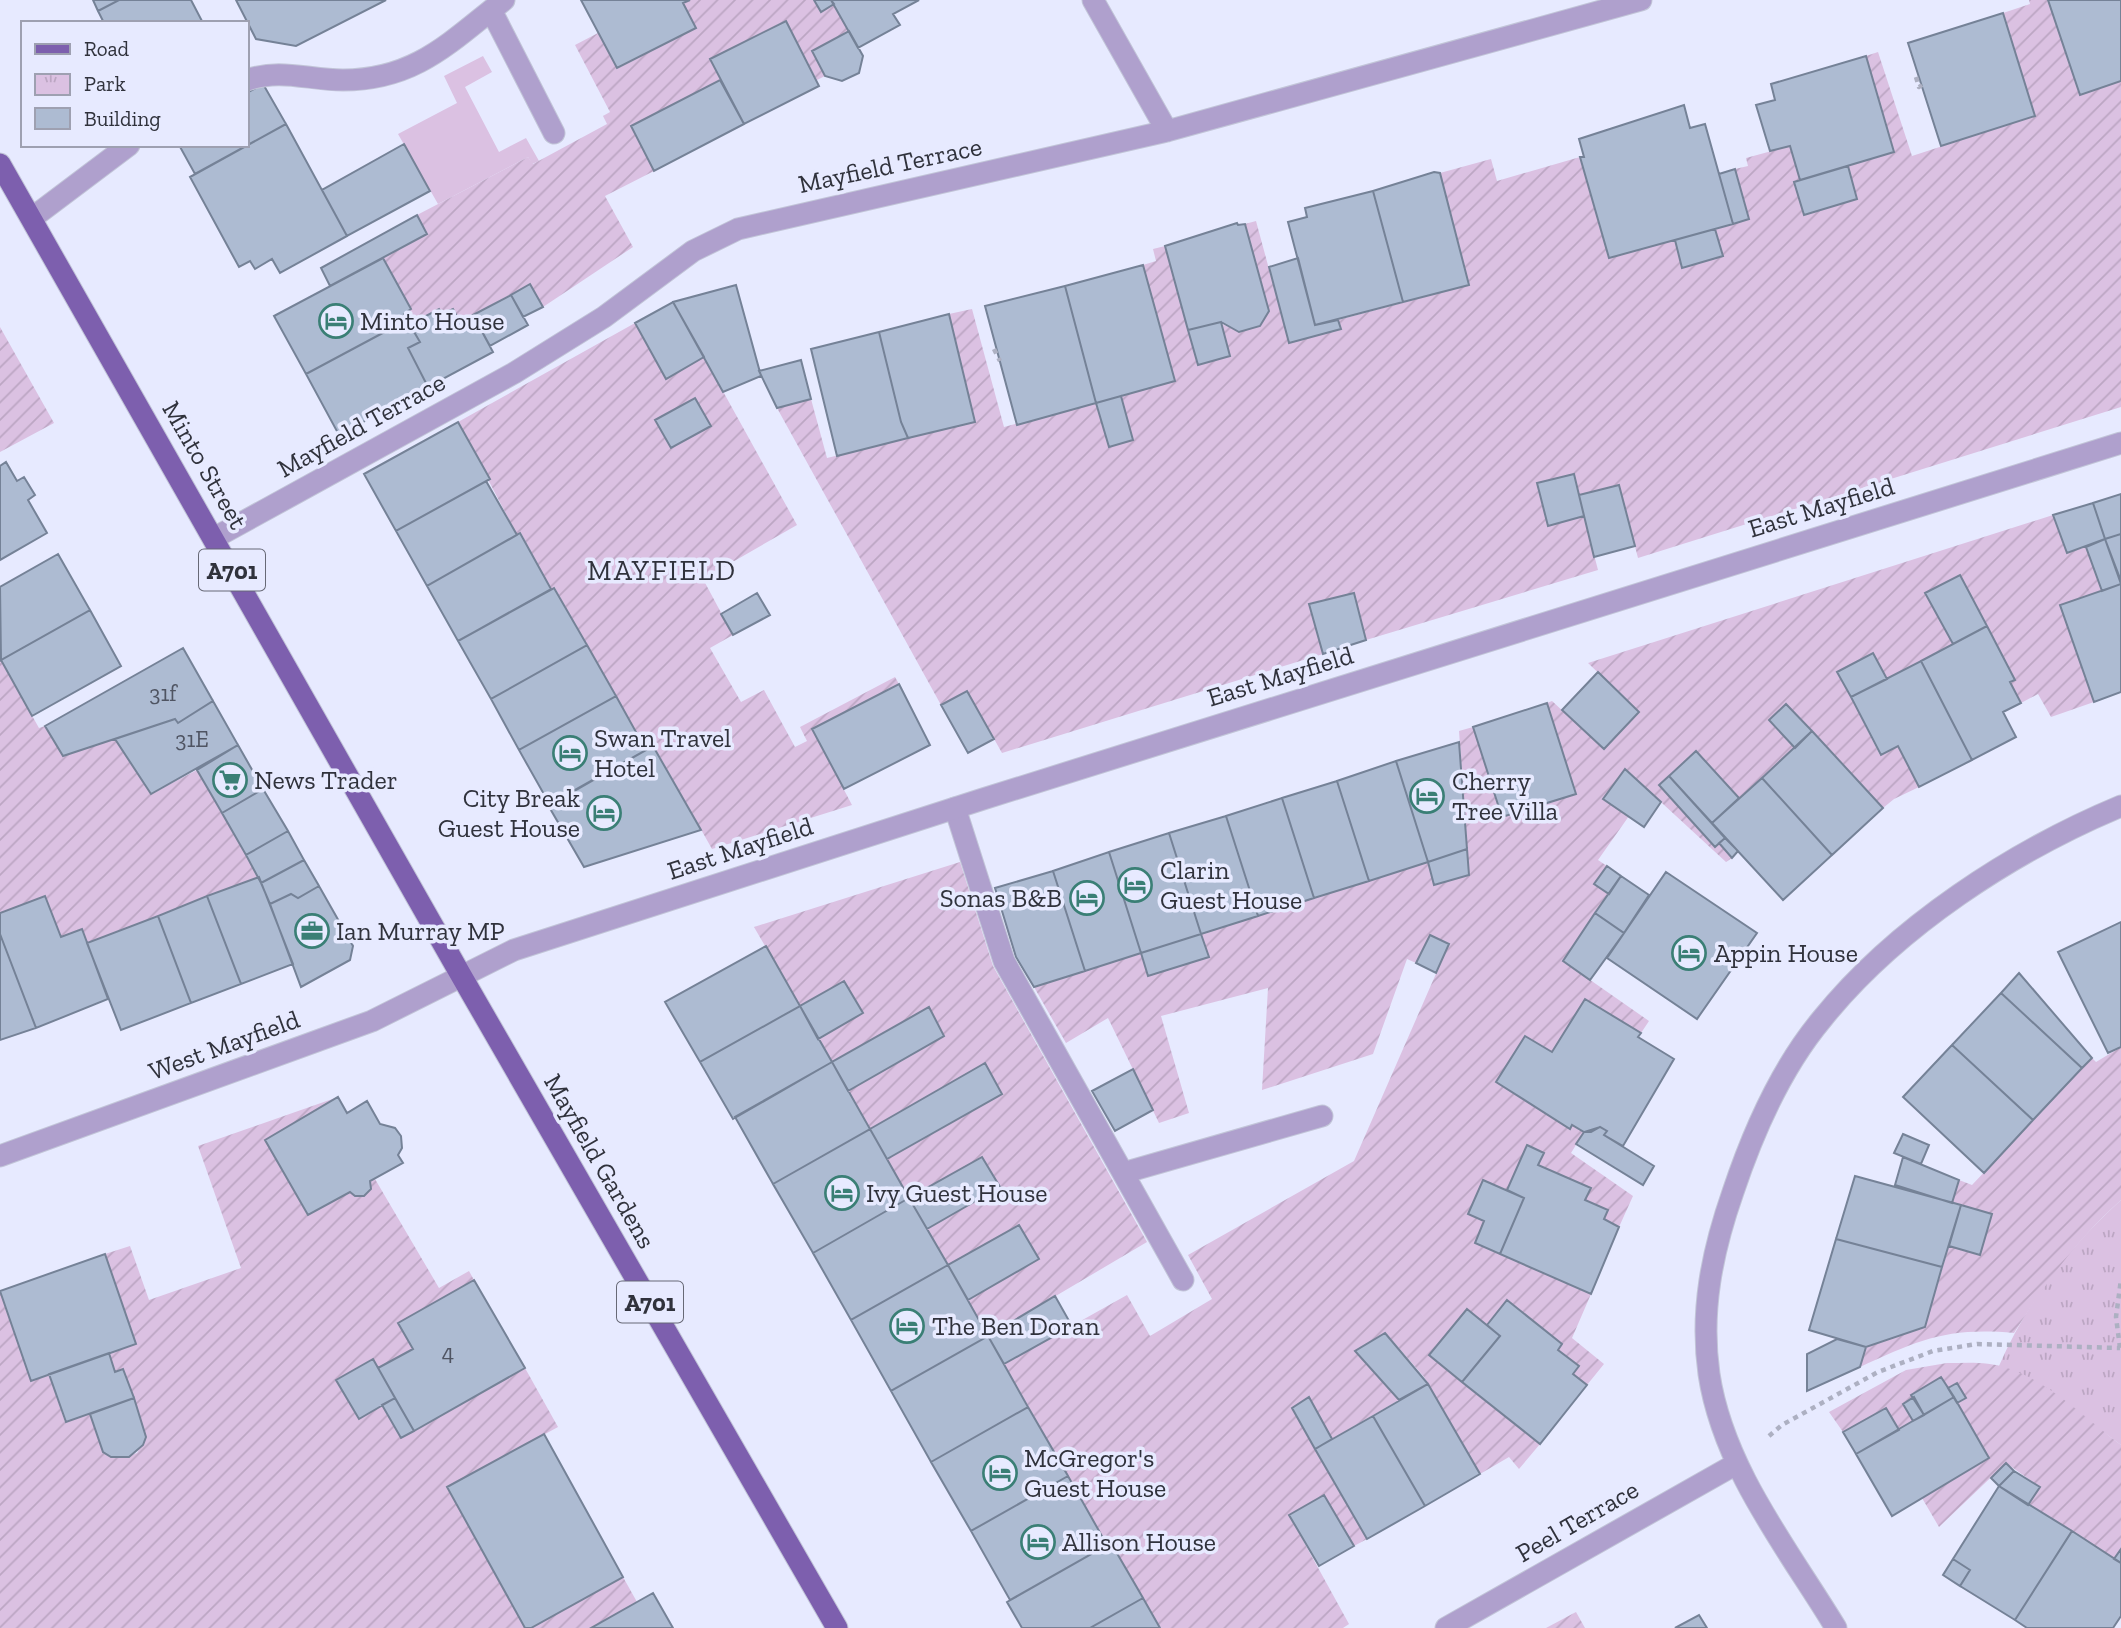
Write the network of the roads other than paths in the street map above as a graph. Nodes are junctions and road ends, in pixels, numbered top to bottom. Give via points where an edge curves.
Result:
1 (1093, 0) edge
2 (1641, 0) edge
3 (497, 5) edge
4 (248, 80) edge
5 (1167, 131) junction
6 (554, 133) dead end
7 (126, 147) edge
8 (0, 164) edge
9 (32, 218) junction
10 (2121, 443) edge
11 (214, 538) junction
12 (2121, 806) edge
13 (955, 808) junction
14 (462, 977) junction
15 (1322, 1116) dead end
16 (0, 1156) edge
17 (1123, 1172) junction
18 (1183, 1280) dead end
19 (1736, 1464) junction
20 (837, 1628) edge
21 (1446, 1628) edge
22 (1836, 1628) edge

1 - 5 street
2 - 5 street, Mayfield Terrace
3 - 4 street via 458,40 397,71 346,80 267,73
3 - 6 street
5 - 11 street, Mayfield Terrace via 738,229 692,251 604,317 514,373
7 - 9 street
8 - 9 main road, Minto Street / A701
9 - 11 main road, Minto Street / A701
10 - 13 street, East Mayfield
11 - 14 main road, Minto Street / A701
12 - 19 street via 2002,867 1902,939 1853,983 1820,1020 1793,1061 1742,1163 1714,1251 1707,1296 1710,1375
13 - 14 street, East Mayfield via 514,950
13 - 17 street via 1004,961
14 - 16 street, West Mayfield via 372,1021
14 - 20 main road, Mayfield Gardens / A701
15 - 17 street
17 - 18 street
19 - 21 street, Peel Terrace
19 - 22 street

